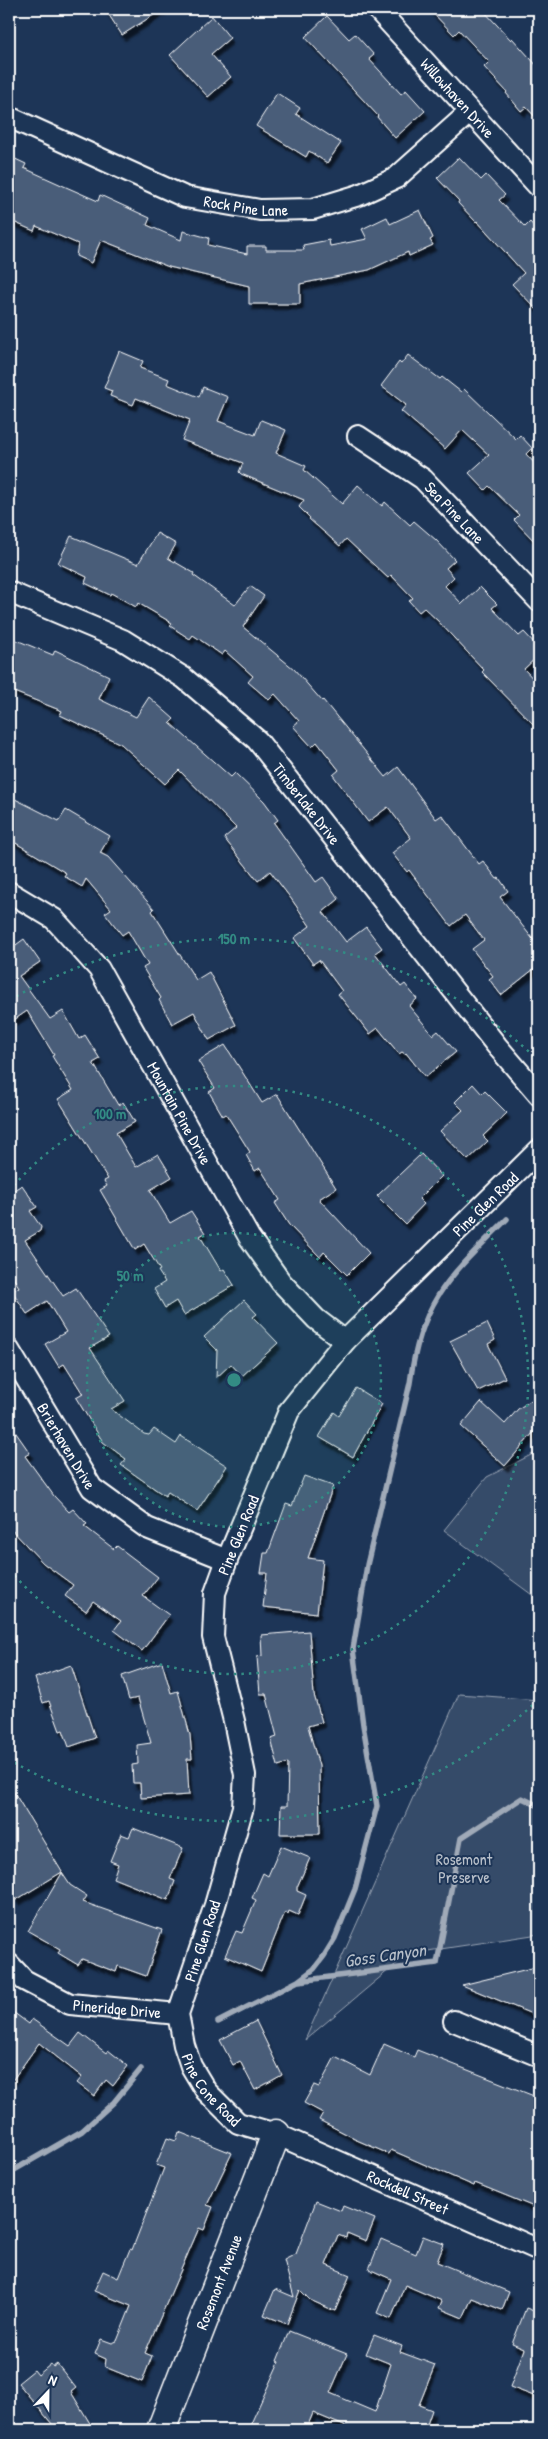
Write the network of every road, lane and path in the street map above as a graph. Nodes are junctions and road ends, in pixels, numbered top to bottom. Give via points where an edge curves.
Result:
1 (376, 9) edge
2 (470, 112) junction
3 (9, 117) edge
4 (539, 187) edge
5 (358, 436) dead end
6 (9, 592) edge
7 (539, 601) edge
8 (9, 892) edge
9 (539, 1094) edge
10 (539, 1150) edge
11 (345, 1341) junction
12 (9, 1350) edge
13 (226, 1560) junction
14 (9, 1964) edge
15 (178, 2014) junction
16 (454, 2021) dead end
17 (539, 2056) edge
18 (276, 2134) junction
19 (539, 2250) edge
20 (161, 2430) edge

1 - 2 street, Willowhaven Drive
2 - 3 street, Rock Pine Lane via 396,178 359,195 313,209 260,210 185,197
2 - 4 street, Willowhaven Drive
5 - 7 street, Sea Pine Lane via 423,479
6 - 9 street, Timberlake Drive via 123,640 184,678 257,740 496,1046
8 - 11 street, Mountain Pine Drive via 54,919 99,969 249,1237 281,1282 316,1319
10 - 11 street, Pine Glen Road
11 - 13 street, Pine Glen Road via 289,1411
12 - 13 street, Brierhaven Drive via 92,1488 147,1528
13 - 15 street, Pine Glen Road via 216,1593 213,1637 245,1775 243,1807 215,1905
14 - 15 street, Pineridge Drive via 24,1980 70,2004
15 - 18 street, Pine Cone Road via 184,2045 206,2091 238,2123
16 - 17 street
18 - 19 street, Rockdell Street
18 - 20 street, Rosemont Avenue

